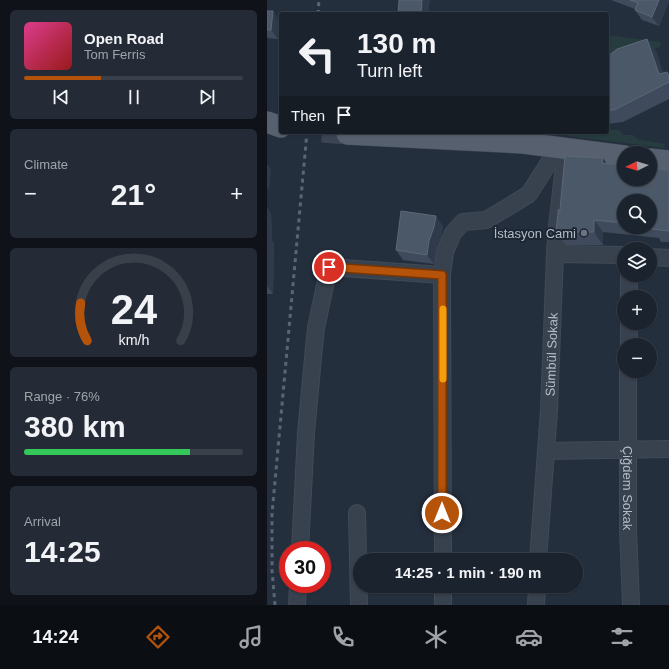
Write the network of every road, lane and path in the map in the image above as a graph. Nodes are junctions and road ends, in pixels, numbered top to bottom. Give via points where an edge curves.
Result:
1 (267, 122) edge
2 (279, 126) edge
3 (347, 134) dead end
4 (561, 148) junction
5 (617, 155) edge
6 (657, 160) edge
7 (669, 161) edge
8 (555, 254) junction
9 (617, 255) edge
10 (657, 257) edge
11 (669, 258) edge
12 (442, 275) junction
13 (628, 378) edge
14 (669, 449) edge
15 (628, 450) junction
16 (546, 451) junction
17 (357, 513) dead end
18 (300, 541) edge
19 (443, 553) edge
20 (539, 553) edge
21 (298, 593) edge
22 (443, 593) edge
23 (537, 593) edge
24 (297, 605) edge
25 (359, 605) edge
26 (443, 605) edge
27 (536, 605) edge
28 (631, 605) edge

1 - 2 main road
3 - 4 main road via 523,143
4 - 5 main road
4 - 8 street, Sümbül Sokak
4 - 12 street via 529,194 486,220 463,222 453,233 445,252
6 - 7 main road
8 - 9 street
8 - 16 street, Sümbül Sokak
10 - 11 street
12 - 18 street via 329,267 314,347
12 - 19 street
13 - 15 street, Çiğdem Sokak
14 - 15 street
15 - 16 street
15 - 28 street, Çiğdem Sokak
16 - 20 street, Sümbül Sokak
17 - 25 street
21 - 24 street
22 - 26 street
23 - 27 street

